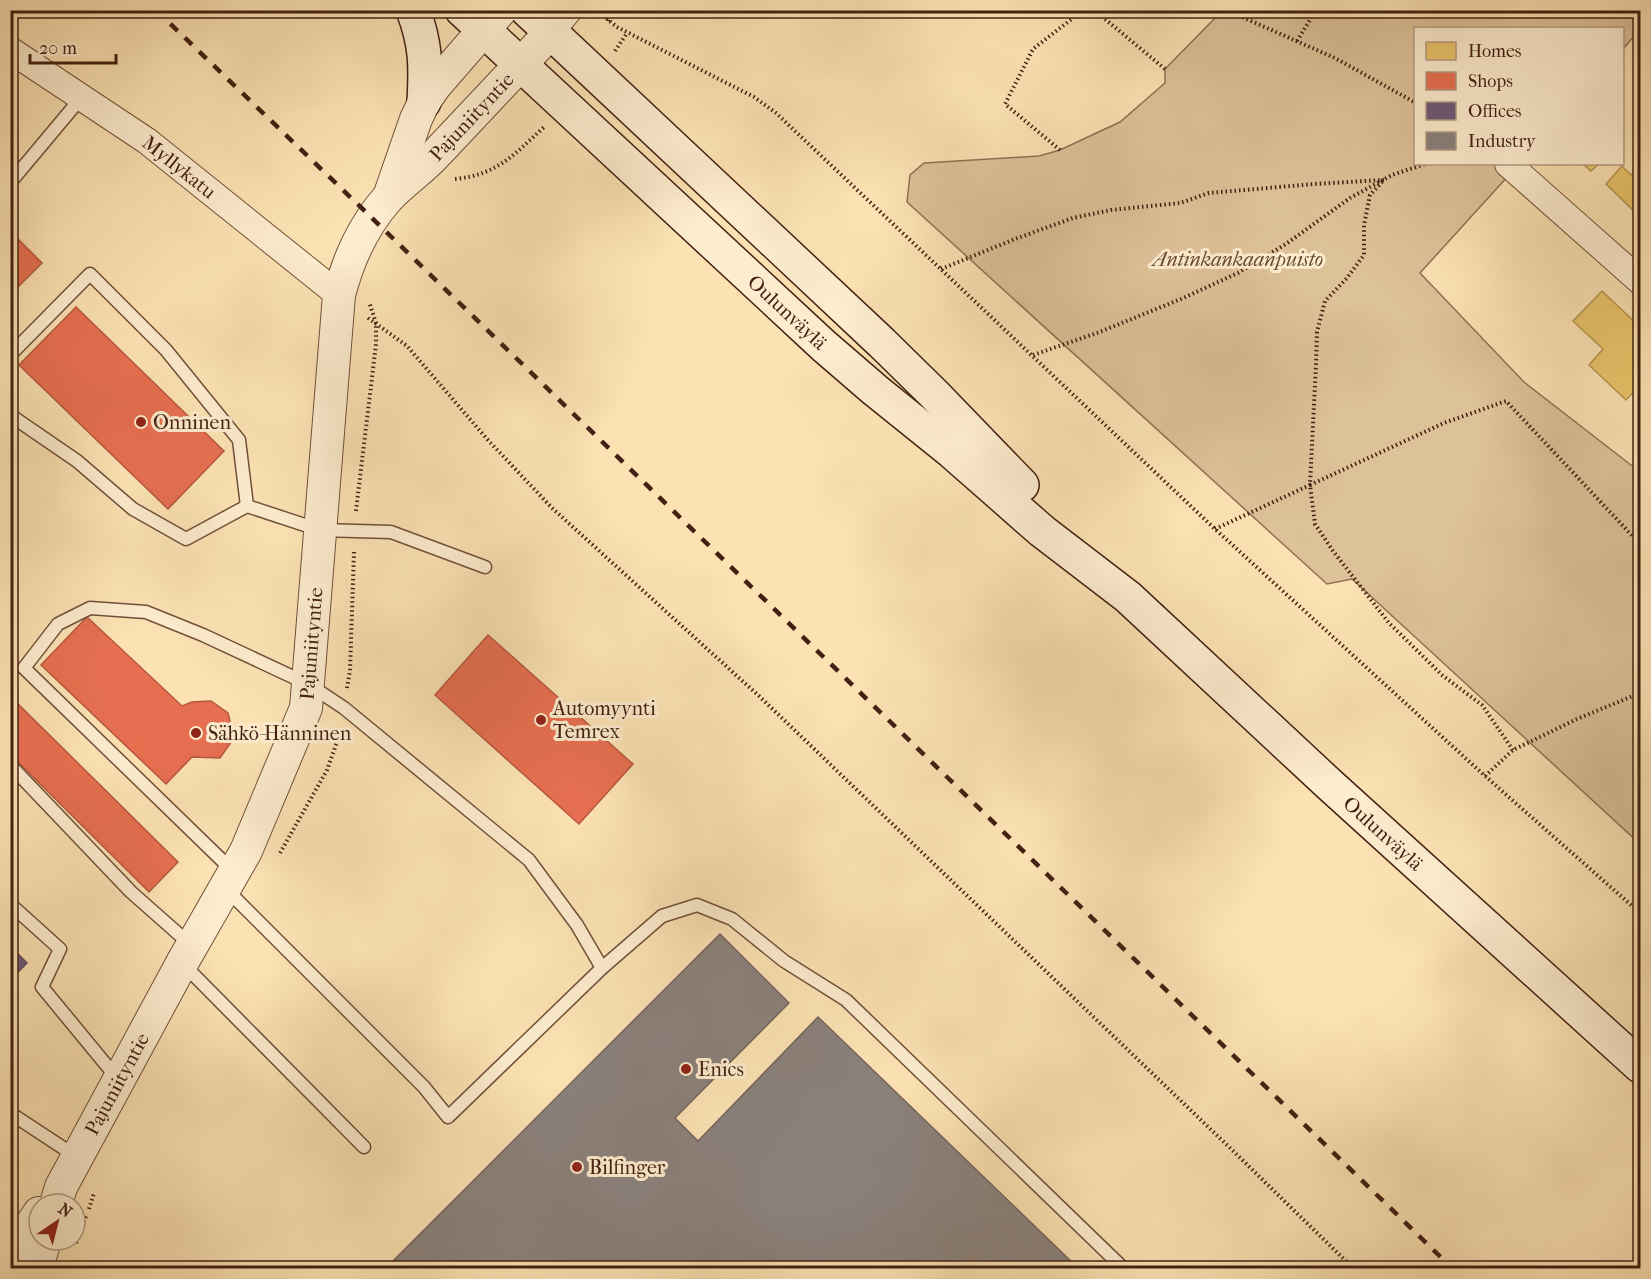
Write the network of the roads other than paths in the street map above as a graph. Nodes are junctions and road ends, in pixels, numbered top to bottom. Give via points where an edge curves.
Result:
1 (413, 10) edge
2 (527, 10) edge
3 (482, 17) edge
4 (560, 21) edge
5 (10, 50) edge
6 (520, 64) junction
7 (81, 98) junction
8 (424, 102) junction
9 (1509, 165) edge
10 (10, 176) edge
11 (388, 198) junction
12 (1641, 281) edge
13 (339, 295) junction
14 (10, 355) edge
15 (10, 415) edge
16 (247, 506) junction
17 (320, 530) junction
18 (485, 567) dead end
19 (1128, 597) junction
20 (308, 684) junction
21 (10, 765) edge
22 (230, 880) junction
23 (10, 904) edge
24 (187, 955) junction
25 (602, 968) junction
26 (1641, 1066) edge
27 (119, 1080) junction
28 (10, 1113) edge
29 (364, 1147) dead end
30 (77, 1157) junction
31 (58, 1192) edge
32 (27, 1231) edge
33 (42, 1252) edge
34 (10, 1256) edge
35 (37, 1269) edge
36 (1123, 1269) edge

1 - 8 main road via 425,50
2 - 4 main road, Oulunväylä
3 - 6 main road, Oulunväylä
3 - 8 street, Pajuniityntie
4 - 6 street, Pajuniityntie
4 - 19 main road, Oulunväylä via 595,74 934,394
5 - 7 street, Myllykatu
6 - 11 street, Pajuniityntie via 433,157
6 - 19 main road, Oulunväylä via 824,346 1042,531
7 - 10 lane via 14,178
7 - 13 street, Myllykatu via 147,141
8 - 11 street, Pajuniityntie
9 - 12 street
11 - 13 street, Pajuniityntie via 353,252
13 - 17 street, Pajuniityntie
14 - 16 lane via 90,274 165,350 239,440
15 - 16 lane via 77,461 134,509 186,539
16 - 17 lane
17 - 18 lane via 391,532
17 - 20 street, Pajuniityntie
19 - 26 main road, Oulunväylä
20 - 22 street, Pajuniityntie via 306,708
20 - 22 lane via 146,612 90,608 58,624 24,669
20 - 25 lane via 344,708 529,861 577,925
21 - 24 lane
22 - 24 street, Pajuniityntie
22 - 25 lane via 448,1117
23 - 27 lane via 60,949 42,987
24 - 27 street, Pajuniityntie
24 - 29 lane
25 - 36 lane via 662,916 697,905 732,919 784,961 846,1000
27 - 30 street, Pajuniityntie
28 - 30 lane
30 - 31 street, Pajuniityntie
32 - 34 street
33 - 35 street

